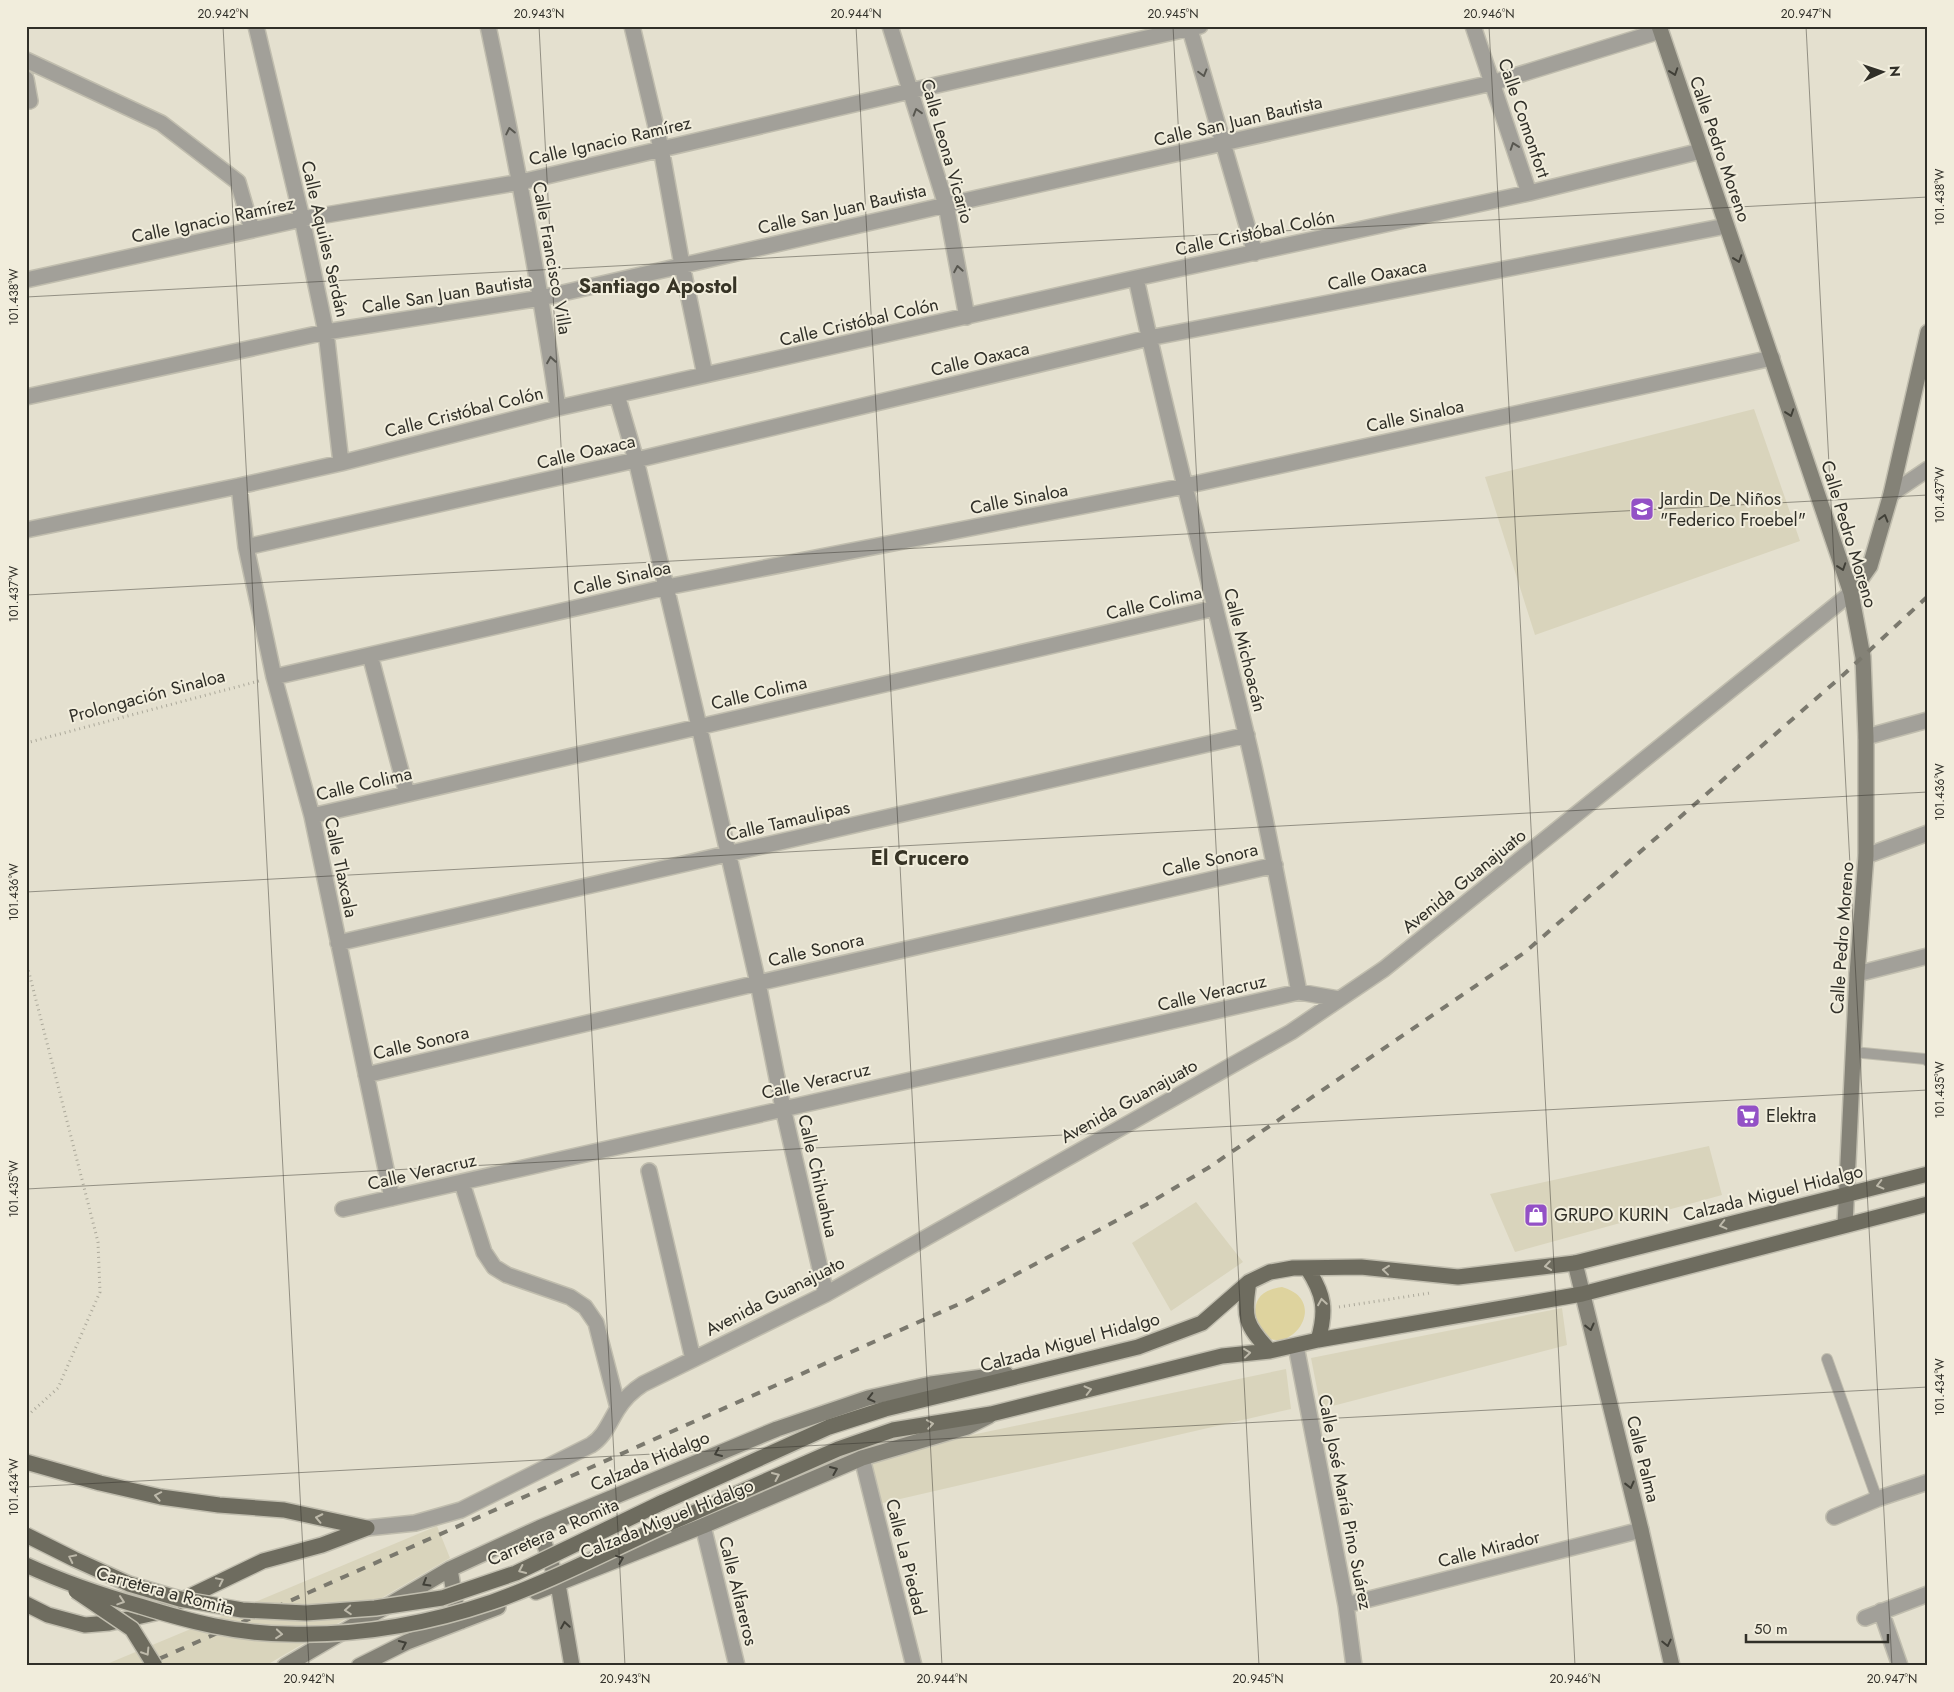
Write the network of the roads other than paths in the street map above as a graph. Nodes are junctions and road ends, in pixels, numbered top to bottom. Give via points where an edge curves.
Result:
1 (256, 26) edge
2 (488, 26) edge
3 (632, 26) edge
4 (890, 26) edge
5 (1473, 26) edge
6 (1193, 27) edge
7 (1659, 29) edge
8 (26, 60) edge
9 (26, 80) edge
10 (1492, 83) junction
11 (910, 91) junction
12 (30, 101) dead end
13 (1223, 144) junction
14 (661, 148) junction
15 (1701, 151) junction
16 (520, 182) junction
17 (1529, 193) junction
18 (946, 204) junction
19 (302, 219) junction
20 (1726, 226) junction
21 (252, 230) junction
22 (1255, 252) junction
23 (682, 265) junction
24 (1136, 278) junction
25 (26, 280) edge
26 (542, 298) junction
27 (966, 317) junction
28 (326, 332) junction
29 (1928, 332) edge
30 (1149, 338) junction
31 (1772, 358) junction
32 (704, 375) junction
33 (617, 395) junction
34 (26, 397) edge
35 (558, 408) junction
36 (636, 460) junction
37 (340, 463) junction
38 (1928, 469) edge
39 (239, 486) junction
40 (1185, 486) junction
41 (1891, 494) junction
42 (26, 530) edge
43 (246, 547) junction
44 (667, 586) junction
45 (1850, 593) junction
46 (1215, 608) junction
47 (370, 655) junction
48 (274, 677) junction
49 (1928, 720) edge
50 (700, 726) junction
51 (1247, 735) junction
52 (1866, 737) junction
53 (407, 794) junction
54 (312, 816) junction
55 (1928, 833) edge
56 (728, 855) junction
57 (1866, 856) junction
58 (1274, 865) junction
59 (338, 943) junction
60 (1928, 956) edge
61 (1858, 974) junction
62 (758, 983) junction
63 (1299, 992) junction
64 (1339, 999) junction
65 (1853, 1052) junction
66 (1928, 1061) edge
67 (366, 1075) junction
68 (783, 1108) junction
69 (649, 1171) dead end
70 (1928, 1174) edge
71 (462, 1183) junction
72 (1846, 1193) junction
73 (392, 1198) junction
74 (1928, 1204) edge
75 (343, 1209) dead end
76 (1845, 1225) junction
77 (1575, 1263) junction
78 (1307, 1268) junction
79 (1249, 1282) junction
80 (826, 1294) junction
81 (1582, 1294) junction
82 (1318, 1340) junction
83 (1296, 1346) junction
84 (1270, 1351) junction
85 (693, 1359) junction
86 (1827, 1359) dead end
87 (1057, 1366) junction
88 (618, 1408) junction
89 (991, 1414) junction
90 (862, 1458) junction
91 (26, 1462) edge
92 (1928, 1482) edge
93 (1877, 1499) junction
94 (661, 1503) joint
95 (1834, 1517) dead end
96 (668, 1524) joint
97 (703, 1526) junction
98 (367, 1528) junction
99 (539, 1528) junction
100 (1641, 1530) junction
101 (26, 1534) edge
102 (26, 1565) edge
103 (450, 1569) junction
104 (55, 1578) junction
105 (558, 1584) junction
106 (1928, 1594) edge
107 (26, 1604) edge
108 (1346, 1605) junction
109 (1881, 1611) junction
110 (1865, 1618) dead end
111 (462, 1621) junction
112 (155, 1666) edge
113 (285, 1666) edge
114 (359, 1666) edge
115 (572, 1666) edge
116 (737, 1666) edge
117 (914, 1666) edge
118 (1354, 1666) edge
119 (1672, 1666) edge
120 (1900, 1666) edge

1 - 19 street, Calle Aquiles Serdán
16 -> 2 street, Calle Francisco Villa
3 - 14 street
4 - 11 street, Calle Leona Vicario
5 - 10 street, Calle Comonfort
6 - 11 street, Calle Ignacio Ramírez
6 -> 13 street
7 - 10 street, Calle San Juan Bautista
7 -> 15 street, Calle Pedro Moreno
8 - 21 street via 161,123 238,182
9 - 12 street
10 - 13 street, Calle San Juan Bautista
17 -> 10 street, Calle Comonfort
11 - 14 street, Calle Ignacio Ramírez
18 -> 11 street, Calle Leona Vicario
13 - 18 street, Calle San Juan Bautista
13 - 22 street
14 - 16 street, Calle Ignacio Ramírez
14 - 23 street
15 - 17 street, Calle Cristóbal Colón
15 - 20 street, Calle Pedro Moreno
16 - 19 street, Calle Ignacio Ramírez
16 - 26 street, Calle Francisco Villa
17 - 22 street, Calle Cristóbal Colón
18 - 23 street, Calle San Juan Bautista
27 -> 18 street, Calle Leona Vicario
19 - 21 street, Calle Ignacio Ramírez
19 - 28 street, Calle Aquiles Serdán
20 - 30 street, Calle Oaxaca
20 -> 31 street, Calle Pedro Moreno
21 - 25 street, Calle Ignacio Ramírez
22 - 24 street, Calle Cristóbal Colón
23 - 26 street, Calle San Juan Bautista
23 - 32 street
24 - 27 street, Calle Cristóbal Colón
24 - 30 street, Calle Michoacán
26 - 28 street, Calle San Juan Bautista
35 -> 26 street, Calle Francisco Villa
27 - 32 street, Calle Cristóbal Colón
28 - 34 street, Calle San Juan Bautista
28 - 37 street, Calle Aquiles Serdán
29 - 41 street
30 - 36 street, Calle Oaxaca
30 - 40 street, Calle Michoacán
31 - 40 street, Calle Sinaloa
31 -> 45 street, Calle Pedro Moreno
32 - 33 street, Calle Cristóbal Colón
33 - 35 street, Calle Cristóbal Colón
33 - 36 street, Calle Chihuahua
35 - 37 street, Calle Cristóbal Colón
36 - 43 street, Calle Oaxaca
36 - 44 street, Calle Chihuahua
37 - 39 street, Calle Cristóbal Colón
38 - 41 street
39 - 42 street, Calle Cristóbal Colón
39 - 43 street, Calle Tlaxcala
40 - 44 street, Calle Sinaloa
40 - 46 street, Calle Michoacán
45 -> 41 street via 1870,566
43 - 48 street, Calle Tlaxcala
44 - 47 street, Calle Sinaloa
44 - 50 street, Calle Chihuahua
45 - 52 street, Calle Pedro Moreno via 1863,657
45 - 64 street, Avenida Guanajuato via 1384,969
46 - 50 street, Calle Colima
46 - 51 street, Calle Michoacán
47 - 48 street, Calle Sinaloa
47 - 53 street
48 - 54 street, Calle Tlaxcala
49 - 52 street
50 - 53 street, Calle Colima
50 - 56 street, Calle Chihuahua
51 - 56 street, Calle Tamaulipas
51 - 58 street, Calle Michoacán
52 - 57 street, Calle Pedro Moreno
53 - 54 street, Calle Colima
54 - 59 street, Calle Tlaxcala
55 - 57 street
56 - 59 street, Calle Tamaulipas
56 - 62 street, Calle Chihuahua
57 - 61 street, Calle Pedro Moreno
58 - 62 street, Calle Sonora
58 - 63 street, Calle Michoacán
59 - 67 street, Calle Tlaxcala
60 - 61 street
61 - 65 street, Calle Pedro Moreno
62 - 67 street, Calle Sonora
62 - 68 street, Calle Chihuahua
63 - 64 street
63 - 68 street, Calle Veracruz
64 - 80 street, Avenida Guanajuato via 1290,1032
65 - 66 lane
65 - 72 street, Calle Pedro Moreno
67 - 73 street, Calle Tlaxcala
68 - 71 street, Calle Veracruz
68 - 80 street, Calle Chihuahua
69 - 85 street
70 -> 72 main road, Calzada Miguel Hidalgo
71 - 73 street, Calle Veracruz
71 - 88 street via 484,1252 494,1267 507,1275 570,1297 585,1307 596,1324
72 - 76 street, Calle Pedro Moreno
72 -> 77 main road, Calzada Miguel Hidalgo
73 - 75 street, Calle Veracruz
74 - 76 main road, Calzada Miguel Hidalgo
76 - 81 main road, Calzada Miguel Hidalgo
77 -> 78 main road, Calzada Miguel Hidalgo via 1458,1278 1361,1267
77 - 81 street, Calle Palma
78 - 79 main road, Calzada Miguel Hidalgo via 1270,1272
82 -> 78 main road via 1324,1321 1323,1302
79 - 84 main road via 1246,1321
79 - 87 main road, Calzada Miguel Hidalgo via 1202,1323 1138,1347
80 - 85 street, Avenida Guanajuato
81 - 82 main road, Calzada Miguel Hidalgo
81 -> 100 street, Calle Palma
82 - 83 main road, Calzada Miguel Hidalgo
83 - 84 main road, Calzada Miguel Hidalgo
83 - 108 street, Calle José María Pino Suárez
89 -> 84 main road, Calzada Miguel Hidalgo via 1222,1356
85 - 88 street, Avenida Guanajuato via 638,1387
86 - 93 lane
87 - 94 main road, Calzada Miguel Hidalgo via 885,1409 829,1427
87 -> 99 street, Calzada Hidalgo via 931,1384 868,1398 776,1429
88 - 98 street, Avenida Guanajuato via 599,1440 461,1510 415,1523
89 - 90 street, Calzada Miguel Hidalgo via 967,1427
96 -> 89 main road, Calzada Miguel Hidalgo via 838,1448 893,1430
97 -> 90 street, Calzada Miguel Hidalgo
90 - 117 street, Calle La Piedad
98 -> 91 main road via 284,1510 161,1497
92 - 93 street
93 - 95 street
94 -> 101 main road, Carretera a Romita, bridge via 516,1573 442,1598 375,1608 306,1613 242,1610 180,1599 129,1584
104 -> 96 main road, Carretera a Romita, bridge via 172,1616 230,1630 335,1633 450,1615 493,1602
105 -> 97 street, Calzada Miguel Hidalgo
97 - 116 street, Calle Alfareros
107 -> 98 main road via 48,1615 85,1625 155,1613 262,1561 322,1545
99 - 103 street, Calzada Hidalgo
99 - 105 street
100 - 108 street, Calle Mirador
100 -> 119 street, Calle Palma
102 - 104 main road, Carretera a Romita, bridge
103 - 111 street
103 -> 113 street, Calzada Hidalgo
104 -> 112 main road, bridge via 132,1629
105 - 111 street, Calzada Miguel Hidalgo
115 -> 105 street
106 - 109 street
108 - 118 street, Calle José María Pino Suárez
109 - 110 street
109 - 120 street
114 -> 111 street, Calzada Miguel Hidalgo via 407,1642

